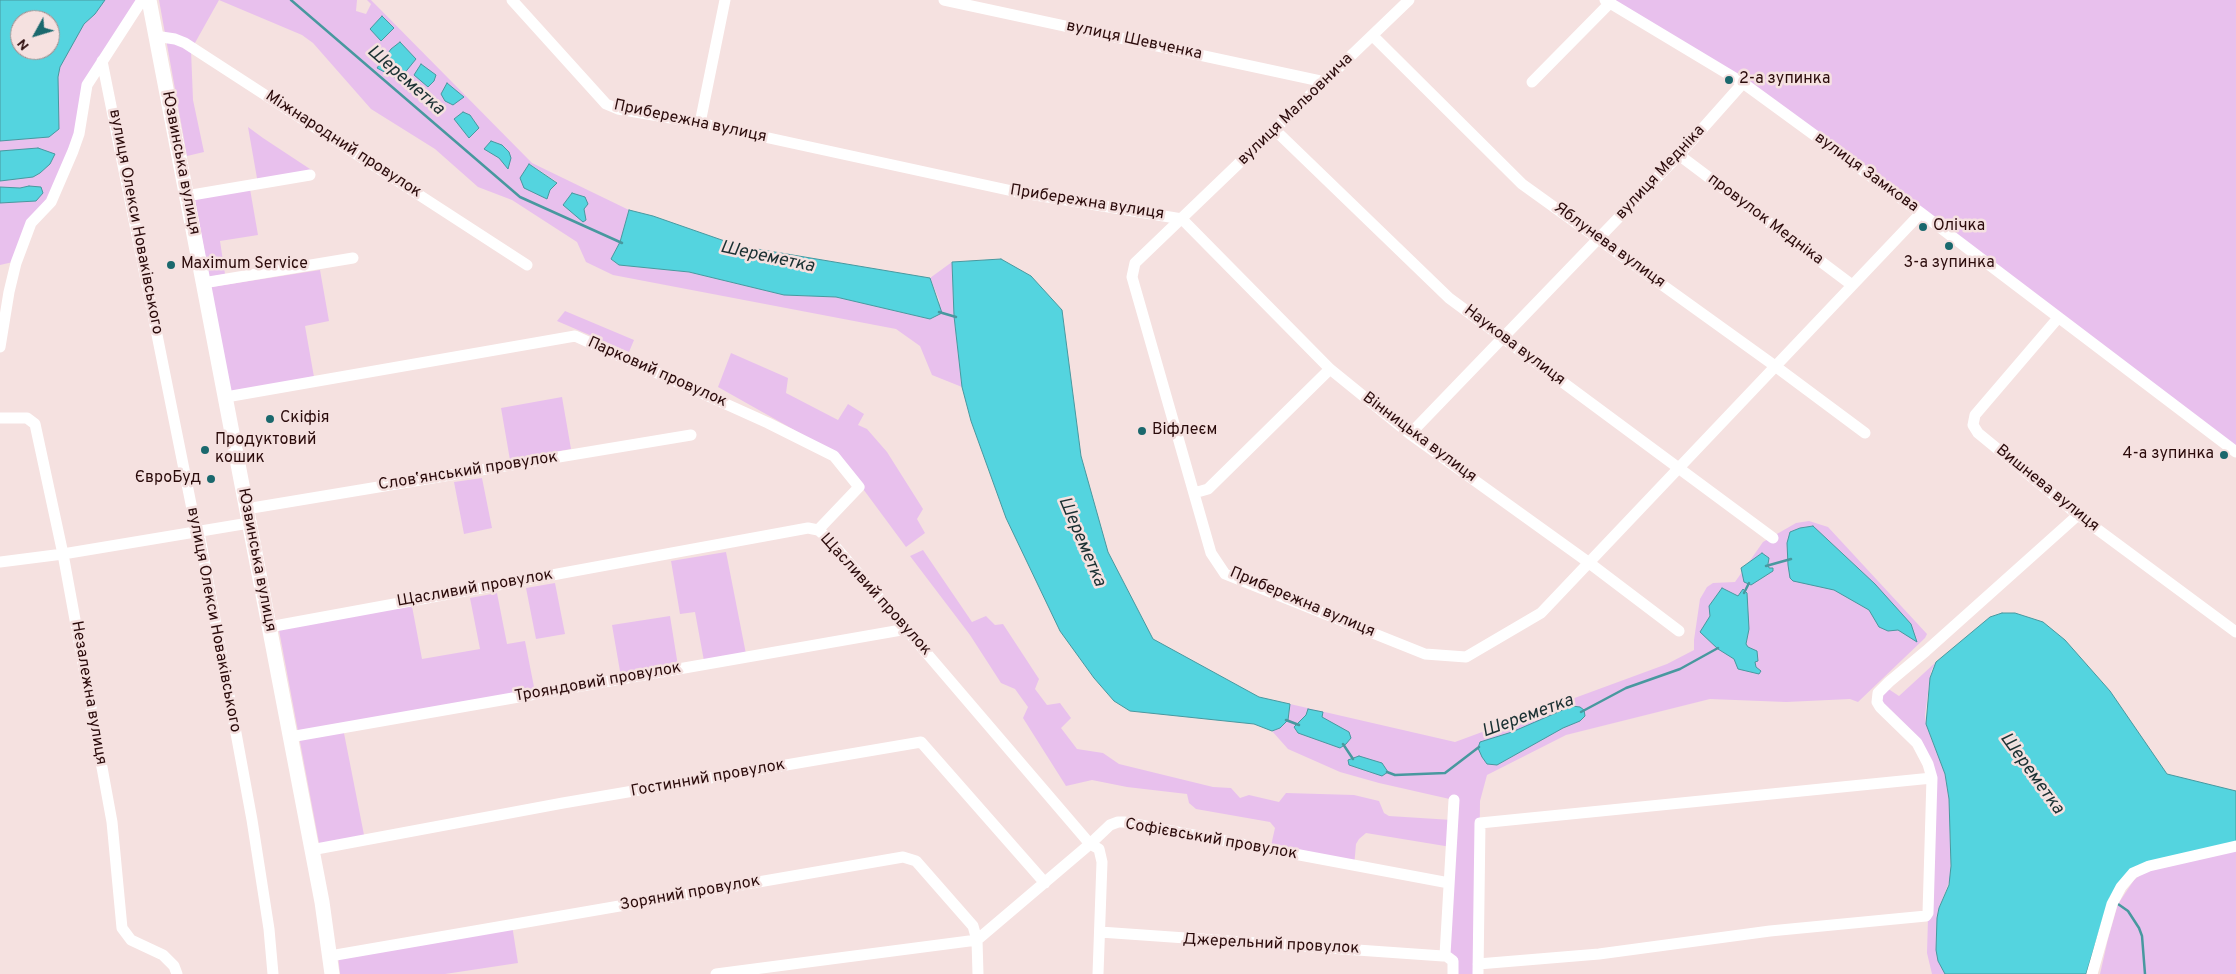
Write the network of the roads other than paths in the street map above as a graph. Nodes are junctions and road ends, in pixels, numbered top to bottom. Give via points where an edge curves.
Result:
1 (142, 0) edge
2 (149, 0) edge
3 (512, 0) edge
4 (725, 0) edge
5 (944, 0) edge
6 (1409, 0) edge
7 (1607, 2) edge
8 (155, 36) junction
9 (1373, 36) junction
10 (102, 61) junction
11 (1325, 82) junction
12 (1532, 82) dead end
13 (1743, 83) junction
14 (700, 123) junction
15 (1275, 130) junction
16 (1679, 155) junction
17 (310, 175) dead end
18 (186, 196) junction
19 (1921, 213) junction
20 (1182, 218) junction
21 (1599, 238) junction
22 (352, 258) dead end
23 (527, 264) dead end
24 (203, 283) junction
25 (1852, 285) junction
26 (2058, 318) junction
27 (1503, 337) junction
28 (0, 347) edge
29 (1775, 366) junction
30 (1330, 369) junction
31 (226, 397) junction
32 (0, 418) edge
33 (1410, 434) junction
34 (1865, 434) dead end
35 (691, 435) dead end
36 (2236, 452) edge
37 (1678, 468) junction
38 (1194, 493) junction
39 (2078, 515) junction
40 (247, 516) junction
41 (818, 530) junction
42 (199, 532) junction
43 (1773, 538) dead end
44 (63, 554) junction
45 (0, 562) edge
46 (1588, 562) junction
47 (269, 627) junction
48 (906, 630) junction
49 (1679, 631) dead end
50 (2236, 632) edge
51 (290, 737) junction
52 (1932, 778) junction
53 (1454, 800) dead end
54 (1090, 844) junction
55 (2236, 846) edge
56 (311, 850) junction
57 (1045, 883) junction
58 (1449, 883) junction
59 (1100, 932) junction
60 (977, 940) junction
61 (330, 956) junction
62 (1443, 956) dead end
63 (1478, 969) edge
64 (177, 974) edge
65 (273, 974) edge
66 (332, 974) edge
67 (716, 974) edge
68 (978, 974) edge
69 (1098, 974) edge
70 (1453, 974) edge
71 (2092, 974) edge

1 - 10 street
2 - 8 main road, Юзвинська вулиця
3 - 14 street, Прибережна вулиця via 606,104 618,109
4 - 14 street
5 - 11 street, вулиця Шевченка
6 - 9 street, вулиця Мальовнича
7 - 12 street
7 - 13 street, вулиця Замкова
8 - 18 main road, Юзвинська вулиця
8 - 23 street, Міжнародний провулок via 175,38 185,43
9 - 11 street, вулиця Мальовнича
9 - 21 street, Яблунева вулиця via 1522,184
10 - 28 street via 85,90 79,134 53,197 31,223 16,263
10 - 42 street, вулиця Олекси Новаківського
11 - 15 street, вулиця Мальовнича
13 - 16 street, вулиця Медніка
13 - 19 street, вулиця Замкова
14 - 20 street, Прибережна вулиця via 1017,192
15 - 20 street, вулиця Мальовнича
15 - 27 street, Наукова вулиця via 1449,298
16 - 21 street, вулиця Медніка
16 - 25 street, провулок Медніка
17 - 18 street
18 - 24 main road, Юзвинська вулиця
19 - 25 street, Прибережна вулиця
19 - 26 street, вулиця Замкова
20 - 30 street, Вінницька вулиця
20 - 38 street, Прибережна вулиця via 1135,263 1132,277
21 - 27 street, вулиця Медніка
21 - 29 street, Яблунева вулиця
22 - 24 street
24 - 31 main road, Юзвинська вулиця
25 - 29 street, Прибережна вулиця
26 - 36 street, вулиця Замкова
26 - 39 street, Вишнева вулиця via 1975,415 1973,425 1978,433
27 - 33 street, вулиця Медніка
27 - 37 street, Наукова вулиця
29 - 34 street, Яблунева вулиця
29 - 37 street, Прибережна вулиця
30 - 33 street, Вінницька вулиця
30 - 38 street via 1208,489
31 - 40 main road, Юзвинська вулиця
31 - 41 street, Парковий провулок via 575,336 834,456 859,487
32 - 44 street, Незалежна вулиця via 27,418 35,424
33 - 46 street, Вінницька вулиця
35 - 40 street, Словʼянський провулок
37 - 43 street, Наукова вулиця
37 - 46 street, Прибережна вулиця
38 - 46 street, Прибережна вулиця via 1211,554 1225,574 1426,654 1466,657 1541,613
39 - 50 street, Вишнева вулиця
39 - 52 street via 1878,693 1880,707 1916,743
40 - 42 street, Словʼянський провулок
40 - 47 main road, Юзвинська вулиця
41 - 47 street, Щасливий провулок via 808,528
41 - 48 street, Щасливий провулок
42 - 44 street, Словʼянський провулок
42 - 65 street, вулиця Олекси Новаківського via 252,820 270,928
44 - 45 street, Словʼянський провулок
44 - 64 street, Незалежна вулиця via 112,822 122,928 131,940 164,955
46 - 49 street, Вінницька вулиця
47 - 51 main road, Юзвинська вулиця
48 - 51 street, Трояндовий провулок
48 - 54 street, Щасливий провулок
51 - 56 main road, Юзвинська вулиця
52 - 63 street via 1928,913 1923,917 1770,931
52 - 63 street via 1480,823
53 - 58 street
54 - 57 street, Софієвський провулок
54 - 58 street, Софієвський провулок via 1110,825 1124,822
54 - 59 street, Щасливий провулок via 1098,849 1102,862
55 - 71 street via 2149,866 2133,873 2112,904
56 - 57 street, Гостинний провулок via 920,742
56 - 61 main road, Юзвинська вулиця
57 - 60 street, Софієвський провулок
58 - 70 street via 1445,955 1453,961
59 - 62 street, Джерельний провулок
59 - 69 street, Щасливий провулок
60 - 61 street, Зоряний провулок via 973,926 916,861 903,857
60 - 67 street
60 - 68 street, Зоряний провулок
61 - 66 main road, Юзвинська вулиця

